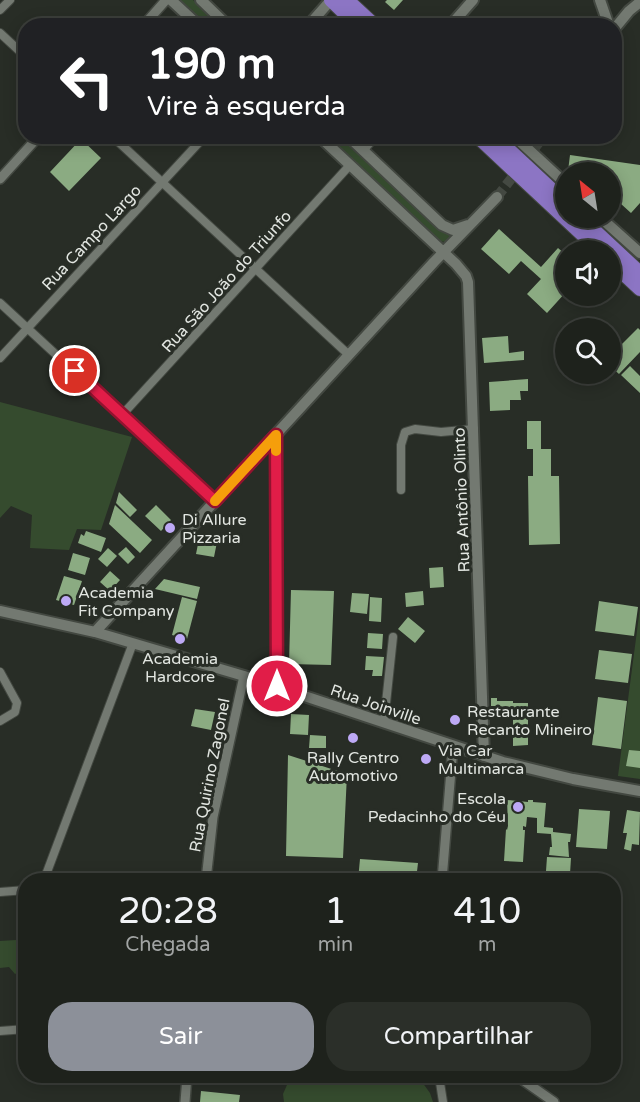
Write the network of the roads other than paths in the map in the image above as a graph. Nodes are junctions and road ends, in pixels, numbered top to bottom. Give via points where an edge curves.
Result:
1 (10, 0) edge
2 (166, 0) edge
3 (171, 0) edge
4 (201, 0) edge
5 (331, 0) edge
6 (347, 0) edge
7 (473, 0) edge
8 (600, 0) edge
9 (640, 2) edge
10 (0, 10) edge
11 (150, 18) edge
12 (190, 18) edge
13 (220, 18) edge
14 (315, 18) edge
15 (350, 18) edge
16 (367, 18) edge
17 (457, 18) edge
18 (606, 18) edge
19 (622, 20) edge
20 (0, 33) edge
21 (18, 50) edge
22 (32, 144) edge
23 (121, 144) edge
24 (198, 144) edge
25 (328, 144) edge
26 (356, 144) edge
27 (369, 144) edge
28 (486, 144) edge
29 (503, 144) edge
30 (523, 144) edge
31 (363, 151) junction
32 (350, 165) junction
33 (555, 174) edge
34 (0, 179) edge
35 (162, 183) junction
36 (555, 193) edge
37 (497, 197) tunnel mouth
38 (474, 221) junction
39 (592, 228) edge
40 (612, 228) edge
41 (588, 240) edge
42 (444, 252) junction
43 (640, 254) edge
44 (255, 269) junction
45 (621, 271) edge
46 (640, 273) edge
47 (640, 289) edge
48 (0, 303) edge
49 (27, 328) junction
50 (349, 356) junction
51 (0, 358) edge
52 (122, 415) junction
53 (474, 429) junction
54 (276, 435) junction
55 (401, 490) dead end
56 (215, 501) junction
57 (0, 611) edge
58 (95, 632) junction
59 (393, 637) dead end
60 (133, 643) junction
61 (0, 672) edge
62 (244, 676) junction
63 (277, 686) junction
64 (0, 721) edge
65 (384, 722) junction
66 (453, 746) junction
67 (484, 756) junction
68 (640, 791) edge
69 (47, 873) edge
70 (207, 873) edge
71 (443, 873) edge
72 (18, 891) edge
73 (0, 892) edge
74 (18, 1030) edge
75 (0, 1031) edge
76 (186, 1083) edge
77 (440, 1083) edge
78 (527, 1083) edge
79 (185, 1102) edge
80 (443, 1102) edge
81 (554, 1102) edge

1 - 10 street
2 - 11 street
3 - 12 main road
4 - 13 main road
5 - 14 main road
5 - 15 highway
6 - 16 highway
7 - 17 main road
8 - 18 main road
9 - 19 main road
20 - 21 street
22 - 34 street
23 - 35 street
24 - 35 street, Rua Campo Largo
25 - 32 main road, Rua Antônio Olinto
26 - 31 main road
27 - 31 street
28 - 41 highway
29 - 36 highway
30 - 33 main road
31 - 38 main road via 442,225 453,230
32 - 42 main road, Rua Antônio Olinto
32 - 44 street, Rua São João do Triunfo
35 - 44 street
35 - 49 street, Rua Campo Largo
37 - 38 main road
38 - 42 main road
39 - 46 highway
40 - 43 main road
42 - 50 main road
42 - 53 main road, Rua Antônio Olinto via 468,282
44 - 50 street
44 - 52 street, Rua São João do Triunfo
45 - 47 highway
48 - 49 street
49 - 51 street, Rua Campo Largo
49 - 52 street
50 - 54 main road
52 - 56 street
53 - 55 street via 405,432 401,445
53 - 67 main road, Rua Antônio Olinto
54 - 56 main road
54 - 63 street
56 - 58 main road
57 - 58 main road, Rua Joinville
58 - 60 main road, Rua Joinville
59 - 65 street
60 - 62 main road, Rua Joinville
60 - 69 street
61 - 64 street via 17,703 15,712
62 - 63 main road, Rua Joinville
62 - 70 street, Rua Quirino Zagonel via 213,817
63 - 65 main road, Rua Joinville
65 - 66 main road, Rua Joinville
66 - 67 main road, Rua Joinville
66 - 71 street
67 - 68 main road, Rua Joinville via 563,777
72 - 73 street
74 - 75 street
76 - 79 street
77 - 80 street
78 - 81 street

